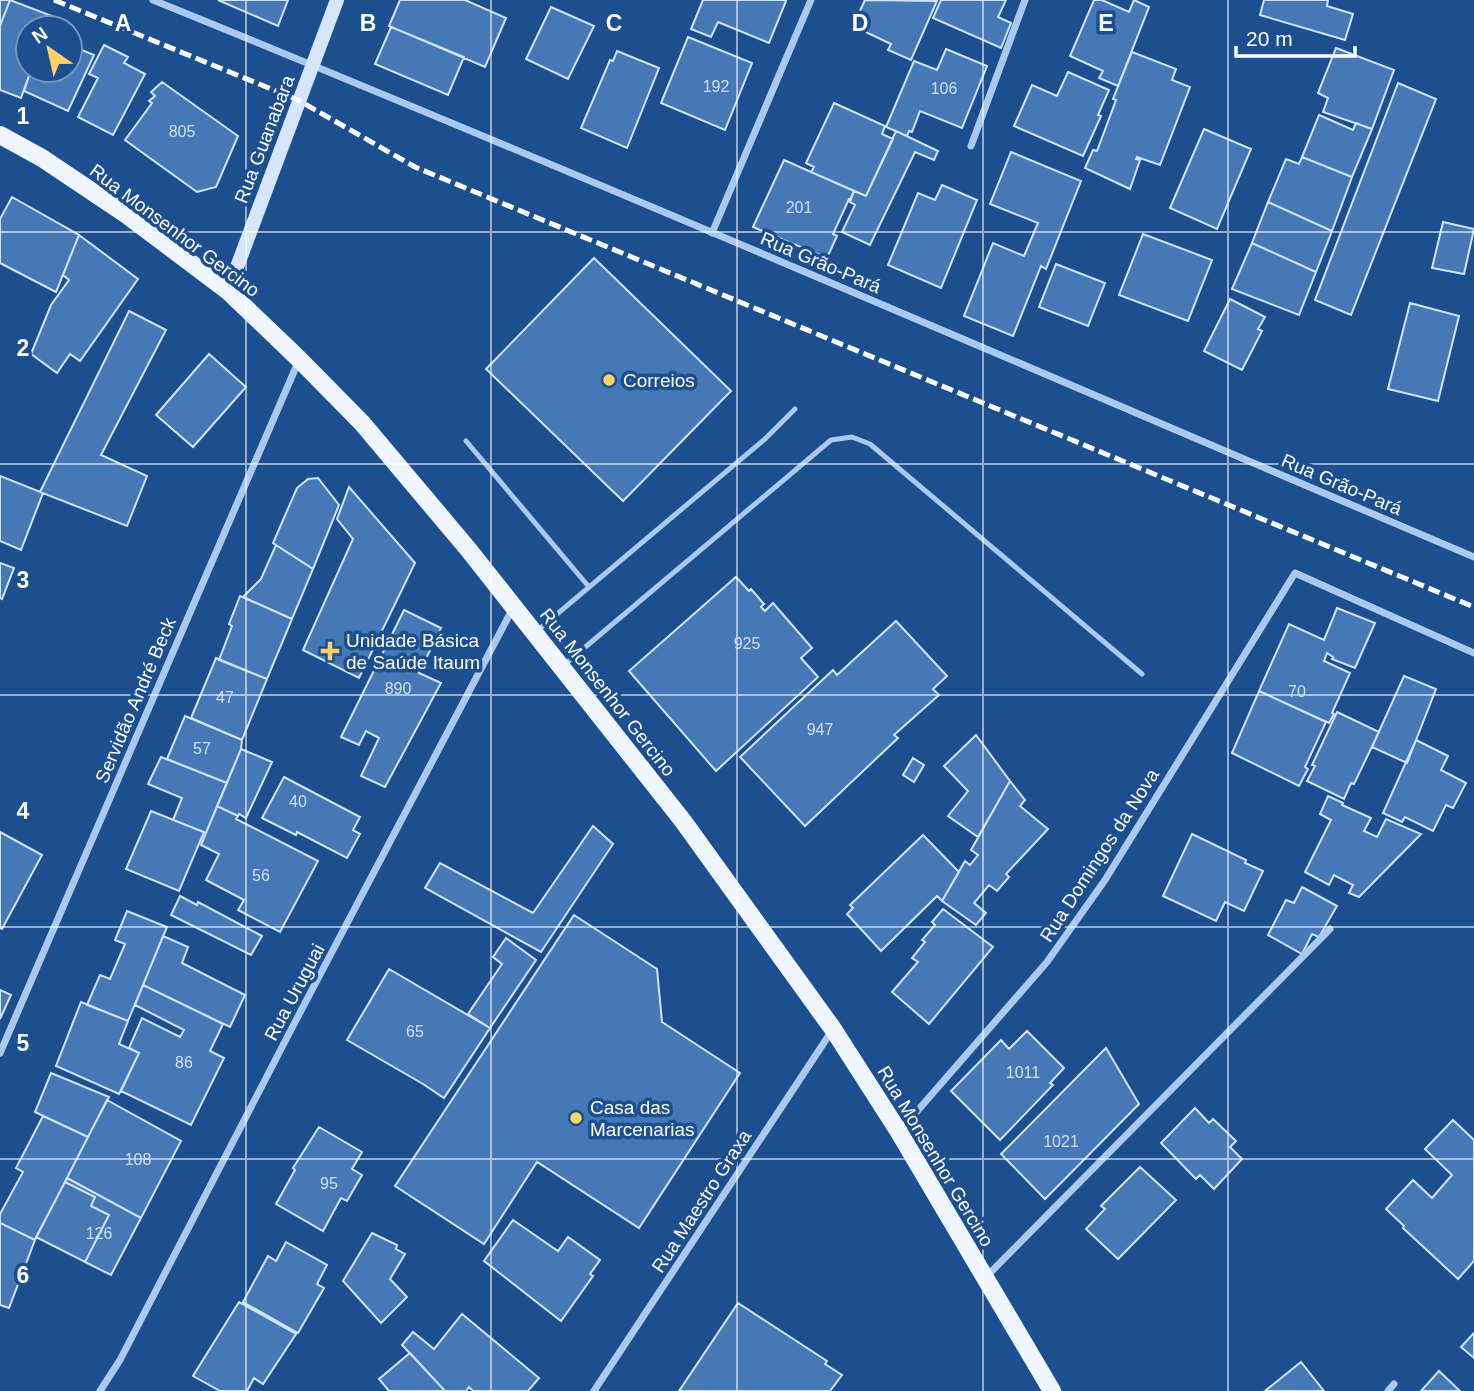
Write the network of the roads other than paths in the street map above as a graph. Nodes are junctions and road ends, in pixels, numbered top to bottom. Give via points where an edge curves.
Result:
1 (153, 0) edge
2 (337, 0) edge
3 (811, 0) edge
4 (1025, 0) edge
5 (312, 65) junction
6 (0, 135) edge
7 (971, 146) dead end
8 (712, 233) junction
9 (228, 291) junction
10 (299, 359) junction
11 (795, 409) dead end
12 (466, 441) dead end
13 (1474, 557) edge
14 (589, 587) junction
15 (514, 607) junction
16 (534, 633) junction
17 (1474, 653) edge
18 (561, 667) junction
19 (1142, 674) dead end
20 (1330, 929) dead end
21 (833, 1029) junction
22 (0, 1053) edge
23 (899, 1132) junction
24 (985, 1278) junction
25 (1394, 1384) dead end
26 (100, 1391) edge
27 (594, 1391) edge
28 (1052, 1391) edge
29 (1388, 1391) edge

1 - 5 street, Rua Grão-Pará
2 - 5 main road, Rua Guanabara
3 - 8 street
4 - 7 street
5 - 8 street, Rua Grão-Pará
5 - 9 main road, Rua Guanabara
6 - 9 main road, Rua Monsenhor Gercino via 127,215
8 - 13 street, Rua Grão-Pará
9 - 10 main road, Rua Monsenhor Gercino
10 - 15 main road, Rua Monsenhor Gercino via 362,424
10 - 22 street, Servidão André Beck
11 - 14 lane
12 - 14 lane
14 - 16 lane
15 - 16 main road, Rua Monsenhor Gercino
15 - 26 street, Rua Uruguai
16 - 18 main road, Rua Monsenhor Gercino
17 - 23 street, Rua Domingos da Nova via 1295,573 1105,880 1055,952
18 - 19 lane via 831,440 852,437 870,444
18 - 21 main road, Rua Monsenhor Gercino via 683,821
20 - 24 street
21 - 23 main road, Rua Monsenhor Gercino
21 - 27 street, Rua Maestro Graxa
23 - 24 main road, Rua Monsenhor Gercino
24 - 28 main road, Rua Monsenhor Gercino
25 - 29 street

